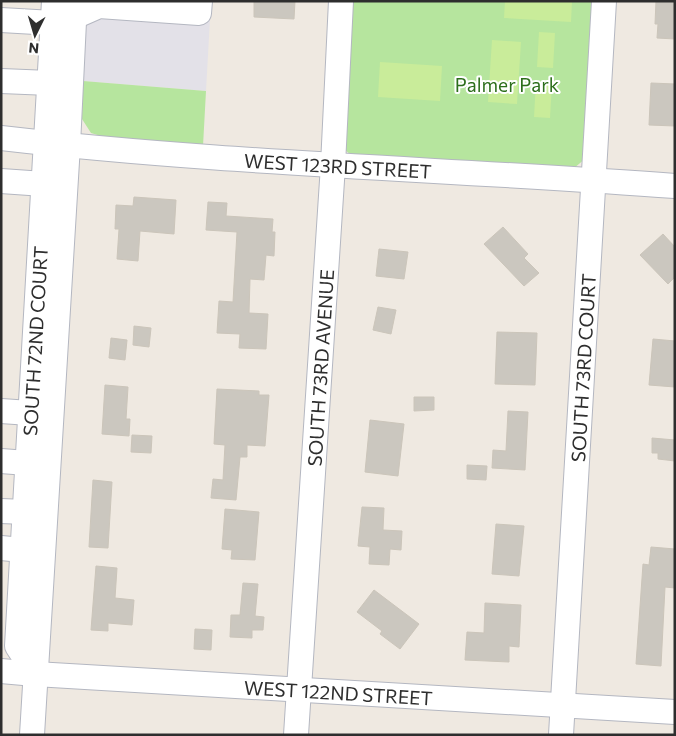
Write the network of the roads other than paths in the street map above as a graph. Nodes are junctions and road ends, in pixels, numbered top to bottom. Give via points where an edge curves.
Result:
1 (200, 1) edge
2 (342, 1) edge
3 (604, 1) edge
4 (64, 11) edge
5 (1, 20) edge
6 (1, 81) edge
7 (50, 83) junction
8 (1, 138) edge
9 (57, 144) junction
10 (332, 165) junction
11 (594, 180) junction
12 (1, 181) edge
13 (44, 184) junction
14 (675, 186) edge
15 (1, 411) edge
16 (30, 413) junction
17 (1, 461) edge
18 (27, 463) junction
19 (1, 511) edge
20 (24, 512) junction
21 (12, 549) edge
22 (11, 580) edge
23 (9, 628) edge
24 (1, 671) edge
25 (35, 674) junction
26 (298, 690) junction
27 (562, 706) junction
28 (675, 712) edge
29 (32, 735) edge
30 (296, 735) edge
31 (560, 735) edge

1 - 4 street via 199,14 99,6
2 - 10 street, SOUTH 73RD AVENUE
3 - 11 street, SOUTH 73RD COURT
4 - 5 street
4 - 7 street, SOUTH 72ND COURT
4 - 9 street, SOUTH 72ND COURT
6 - 7 street
7 - 9 street, SOUTH 72ND COURT
8 - 9 street, WEST 123RD STREET
9 - 10 street, WEST 123RD STREET
9 - 13 street, SOUTH 72ND COURT
9 - 25 street, SOUTH 72ND COURT
10 - 11 street, WEST 123RD STREET
10 - 26 street, SOUTH 73RD AVENUE
11 - 14 street, WEST 123RD STREET
11 - 27 street, SOUTH 73RD COURT
12 - 13 street
13 - 16 street, SOUTH 72ND COURT
15 - 16 street
16 - 18 street, SOUTH 72ND COURT
17 - 18 street
18 - 20 street, SOUTH 72ND COURT
19 - 20 street
20 - 21 street, SOUTH 72ND COURT
21 - 22 street, SOUTH 72ND COURT
22 - 23 street, SOUTH 72ND COURT
23 - 25 street, SOUTH 72ND COURT via 16,646
24 - 25 street, WEST 122ND STREET
25 - 26 street, WEST 122ND STREET
25 - 29 street, SOUTH 72ND COURT
26 - 27 street, WEST 122ND STREET
26 - 30 street, SOUTH 73RD AVENUE
27 - 28 street, WEST 122ND STREET
27 - 31 street, SOUTH 73RD COURT

